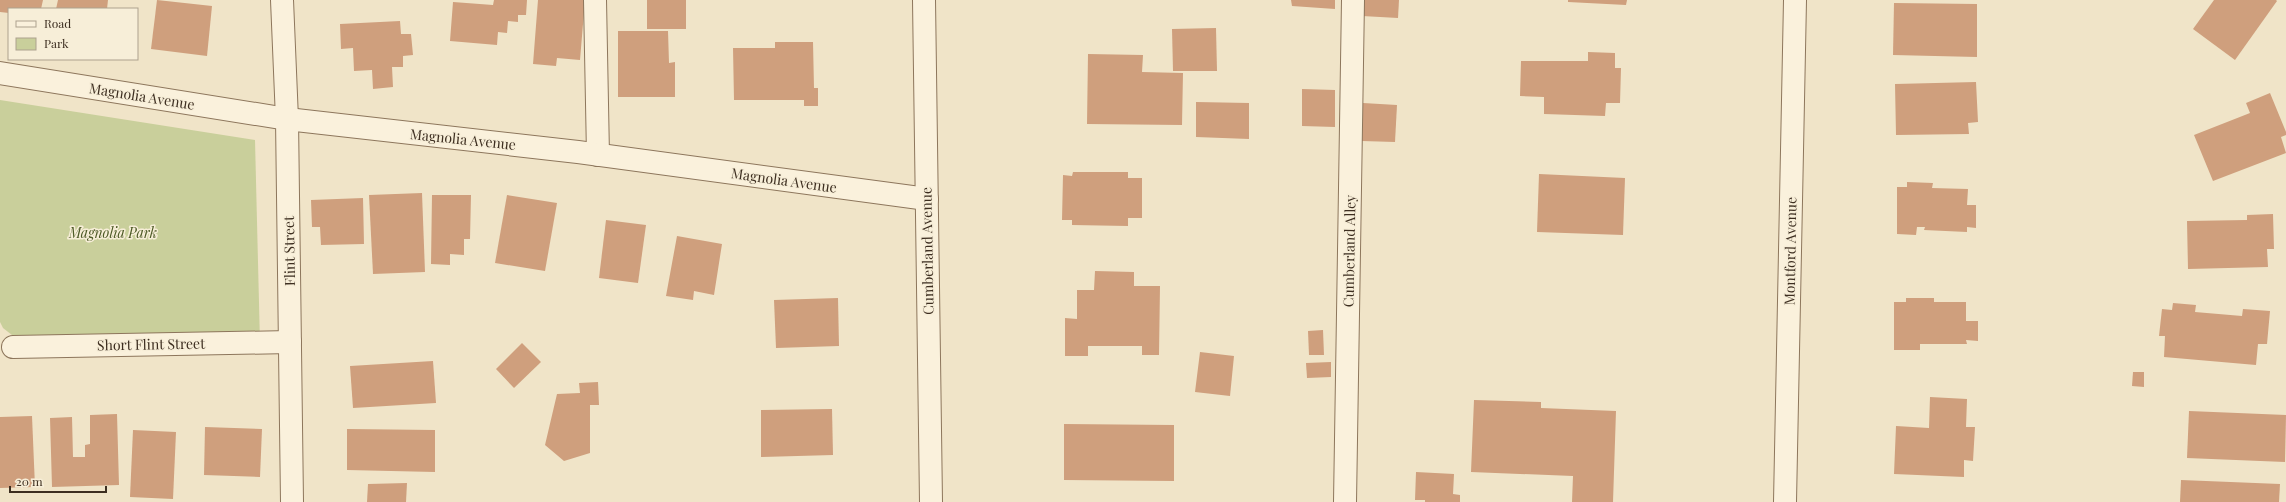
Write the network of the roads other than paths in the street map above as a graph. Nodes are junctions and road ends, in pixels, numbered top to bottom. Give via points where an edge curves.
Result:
1 (282, 0) edge
2 (596, 0) edge
3 (924, 0) edge
4 (1353, 0) edge
5 (1795, 0) edge
6 (0, 73) edge
7 (287, 119) junction
8 (598, 155) junction
9 (927, 199) junction
10 (290, 342) junction
11 (13, 347) dead end
12 (292, 502) edge
13 (931, 502) edge
14 (1345, 502) edge
15 (1785, 502) edge

1 - 7 street, Flint Street
2 - 8 street
3 - 9 street, Cumberland Avenue
4 - 14 street, Cumberland Alley
5 - 15 street, Montford Avenue
6 - 7 street, Magnolia Avenue
7 - 8 street, Magnolia Avenue
7 - 10 street, Flint Street
8 - 9 street, Magnolia Avenue
9 - 13 street, Cumberland Avenue
10 - 11 street, Short Flint Street
10 - 12 street, Flint Street

